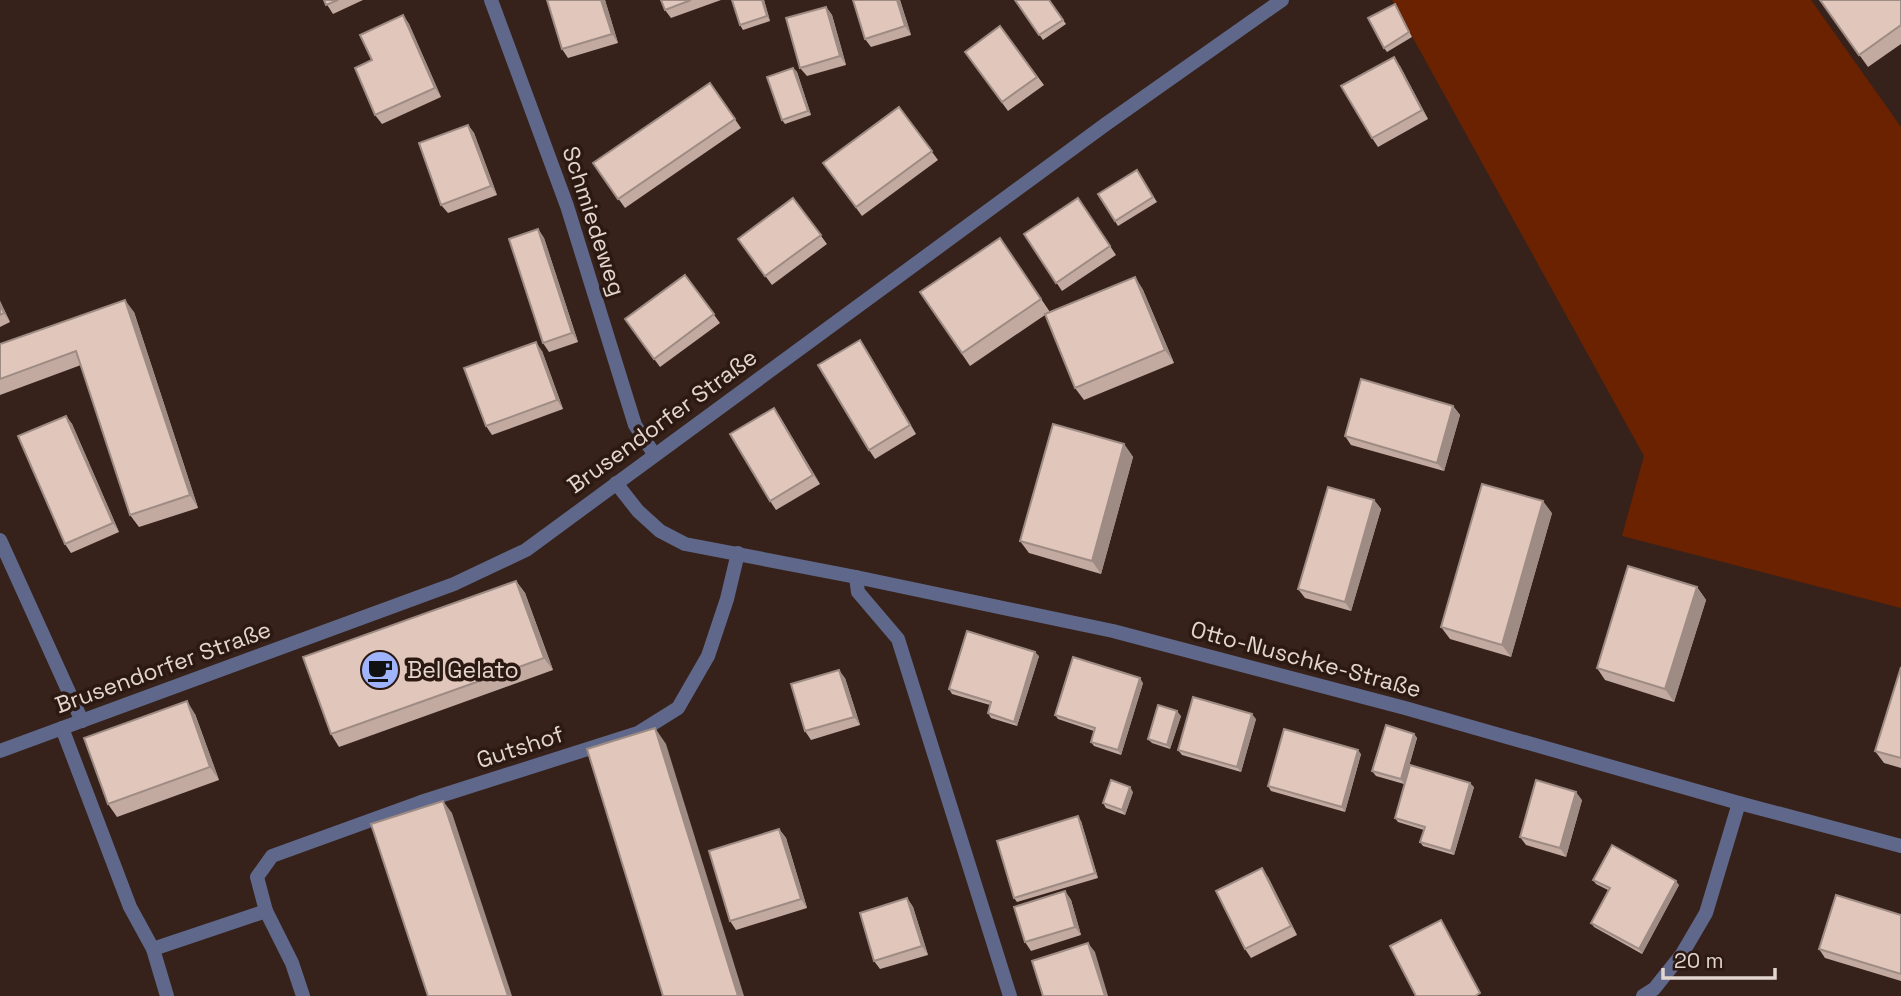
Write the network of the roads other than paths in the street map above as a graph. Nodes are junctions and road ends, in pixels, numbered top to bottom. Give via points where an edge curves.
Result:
1 (491, 0) edge
2 (1282, 0) edge
3 (654, 454) junction
4 (616, 483) junction
5 (0, 540) edge
6 (738, 554) junction
7 (856, 577) junction
8 (82, 721) junction
9 (62, 728) junction
10 (0, 751) edge
11 (1739, 803) junction
12 (1901, 846) edge
13 (266, 911) junction
14 (153, 949) junction
15 (167, 996) edge
16 (303, 996) edge
17 (1010, 996) edge
18 (1643, 996) edge

1 - 3 street, Schmiedeweg via 567,206 635,425
2 - 3 street, Brusendorfer Straße
3 - 4 street, Brusendorfer Straße
4 - 6 street, Otto-Nuschke-Straße via 660,531 685,544
4 - 8 street, Brusendorfer Straße via 526,550 454,584
5 - 8 street
6 - 7 street, Otto-Nuschke-Straße
6 - 13 street, Gutshof via 708,656 678,708 638,733 421,802 272,856 257,877
7 - 11 street, Otto-Nuschke-Straße via 1113,631
7 - 17 street via 858,592 898,639
8 - 9 street, Brusendorfer Straße
9 - 10 street, Brusendorfer Straße
9 - 14 street via 130,907
11 - 12 street, Otto-Nuschke-Straße
11 - 18 street via 1706,913 1682,954
13 - 14 street
13 - 16 street, Gutshof
14 - 15 street

